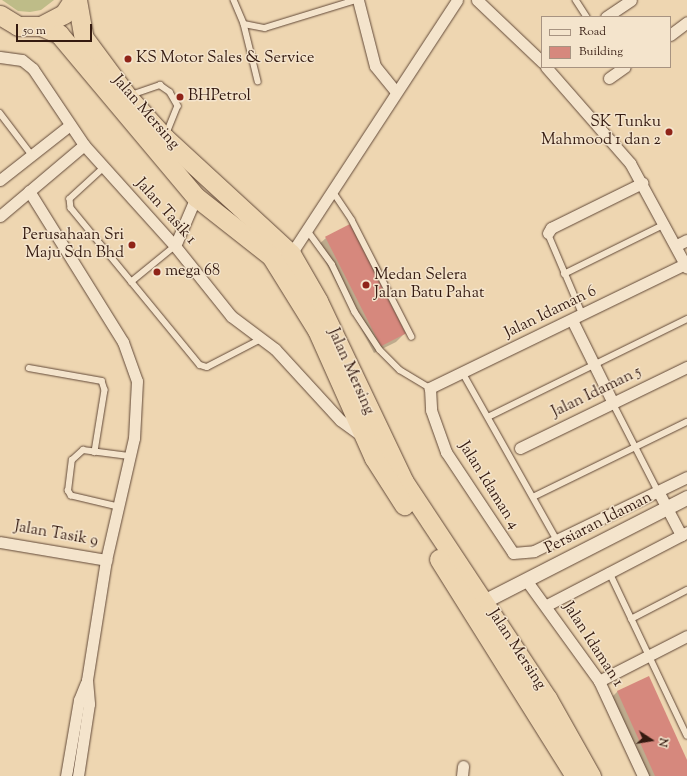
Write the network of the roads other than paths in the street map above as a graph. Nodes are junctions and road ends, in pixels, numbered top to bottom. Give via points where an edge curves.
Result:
1 (73, 0) edge
2 (78, 0) edge
3 (86, 0) edge
4 (234, 0) edge
5 (357, 0) edge
6 (457, 0) edge
7 (477, 0) edge
8 (576, 0) edge
9 (630, 0) edge
10 (0, 15) edge
11 (586, 16) edge
12 (607, 16) edge
13 (687, 22) edge
14 (244, 24) junction
15 (41, 26) junction
16 (0, 32) edge
17 (671, 34) edge
18 (70, 48) junction
19 (0, 57) edge
20 (541, 61) edge
21 (96, 68) junction
22 (547, 68) edge
23 (624, 68) edge
24 (609, 78) dead end
25 (258, 81) dead end
26 (396, 92) junction
27 (127, 96) junction
28 (1, 116) edge
29 (70, 125) junction
30 (165, 138) junction
31 (84, 145) junction
32 (32, 155) junction
33 (104, 168) junction
34 (0, 180) edge
35 (642, 183) junction
36 (29, 191) junction
37 (334, 193) junction
38 (196, 197) junction
39 (0, 216) edge
40 (666, 224) junction
41 (308, 231) junction
42 (548, 233) joint
43 (687, 240) edge
44 (676, 245) junction
45 (175, 246) junction
46 (292, 254) junction
47 (686, 266) edge
48 (564, 274) junction
49 (131, 282) junction
50 (583, 314) junction
51 (687, 319) edge
52 (572, 320) junction
53 (412, 337) dead end
54 (259, 340) junction
55 (594, 364) junction
56 (687, 367) edge
57 (30, 368) dead end
58 (463, 373) junction
59 (430, 388) junction
60 (613, 403) junction
61 (488, 417) junction
62 (687, 422) edge
63 (364, 438) junction
64 (636, 447) junction
65 (520, 448) dead end
66 (95, 452) junction
67 (129, 456) junction
68 (687, 477) edge
69 (658, 491) junction
70 (533, 497) junction
71 (687, 498) edge
72 (118, 507) junction
73 (666, 508) junction
74 (684, 534) edge
75 (557, 540) junction
76 (0, 542) edge
77 (106, 560) junction
78 (609, 571) junction
79 (526, 580) junction
80 (687, 590) edge
81 (484, 602) junction
82 (547, 605) junction
83 (631, 619) junction
84 (504, 635) junction
85 (687, 636) edge
86 (649, 656) junction
87 (87, 680) junction
88 (599, 681) junction
89 (687, 735) edge
90 (66, 776) edge
91 (78, 776) edge
92 (575, 776) edge
93 (591, 776) edge
94 (643, 776) edge

1 - 15 highway via 64,14
2 - 21 highway, Jalan Mersing via 84,38
3 - 21 highway
4 - 14 lane
5 - 14 lane via 265,28
5 - 26 street via 375,66
6 - 26 street
7 - 20 street
8 - 11 lane
9 - 12 street
10 - 15 highway via 18,26
13 - 17 street
14 - 25 lane
15 - 18 highway, Jalan Mersing via 59,34
16 - 18 highway via 42,37
18 - 21 highway, Jalan Mersing
19 - 29 street, Jalan Tasik 1 via 22,60 32,69
21 - 27 highway, Jalan Mersing
21 - 38 highway
22 - 35 street via 612,140
23 - 24 street
26 - 37 street
27 - 30 highway, Jalan Mersing
27 - 30 lane via 160,85 170,92 178,106
28 - 32 lane
29 - 31 street, Jalan Tasik 1
29 - 32 street
30 - 46 highway, Jalan Mersing
31 - 33 street, Jalan Tasik 1
31 - 36 street
32 - 34 street
33 - 45 street, Jalan Tasik 1
33 - 49 lane via 69,203
35 - 40 street
35 - 42 street via 551,228
36 - 39 street
36 - 67 street via 132,359 138,407
37 - 41 street
37 - 53 lane via 349,214
38 - 45 street
38 - 63 highway via 271,256 291,283 316,330
40 - 44 street
40 - 48 lane
41 - 46 street
41 - 59 lane via 329,259 355,312 380,350 400,370
42 - 48 lane
43 - 44 street
44 - 47 street
45 - 49 lane
45 - 54 street, Jalan Tasik 1 via 231,316
46 - 81 highway, Jalan Mersing via 318,300 387,451 423,513
47 - 50 street, Jalan Idaman 6
48 - 50 lane
49 - 54 lane via 204,367
50 - 52 street, Jalan Idaman 6
51 - 55 lane
52 - 55 street
52 - 58 street, Jalan Idaman 6
54 - 63 street, Jalan Tasik 1 via 296,369 340,420
55 - 60 street
55 - 61 lane
56 - 60 street, Jalan Idaman 5
57 - 66 lane via 97,378 105,385
58 - 59 street, Jalan Idaman 6
58 - 61 lane
59 - 75 street, Jalan Idaman 4 via 431,410 446,452 505,544 513,553 523,554
60 - 64 lane
60 - 65 street, Jalan Idaman 5
61 - 70 lane
62 - 64 lane
63 - 92 highway
64 - 69 lane
64 - 70 lane
66 - 67 lane
66 - 72 lane via 83,450 76,454 68,491 78,499
67 - 72 street
68 - 69 street, Jalan Idaman 4
69 - 73 street
69 - 75 street, Jalan Idaman 4
70 - 75 lane
71 - 73 street, Persiaran Idaman
72 - 77 street
73 - 74 street
73 - 79 street, Persiaran Idaman
74 - 78 street
76 - 77 street, Jalan Tasik 9
77 - 87 street
78 - 82 street
78 - 83 lane
79 - 81 street, Persiaran Idaman
79 - 82 street, Jalan Idaman 1
79 - 84 street, Persiaran Idaman via 500,603 498,611
80 - 83 lane
81 - 84 highway, Jalan Mersing
82 - 88 street, Jalan Idaman 1
83 - 86 lane
84 - 93 highway, Jalan Mersing via 547,698
85 - 86 street
86 - 88 street
86 - 89 lane
87 - 90 street via 79,700
87 - 91 street via 89,704
88 - 94 street, Jalan Idaman 1

